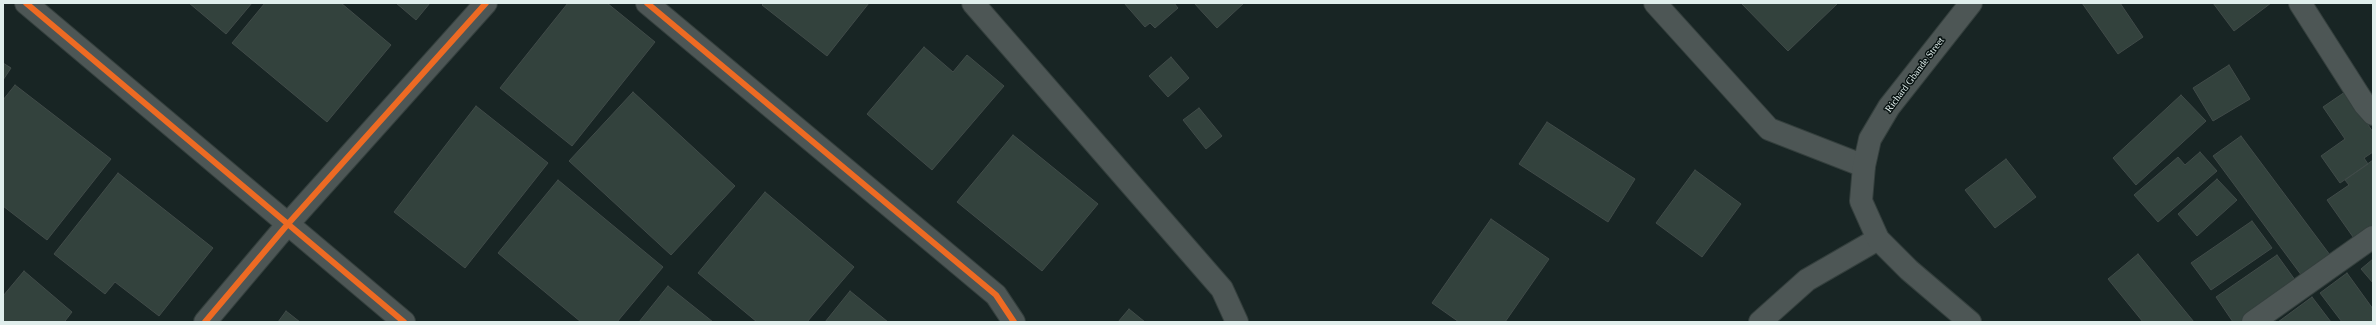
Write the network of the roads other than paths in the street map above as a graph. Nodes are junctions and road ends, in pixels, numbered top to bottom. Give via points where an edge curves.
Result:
1 (26, 3) edge
2 (486, 3) edge
3 (647, 3) edge
4 (973, 3) edge
5 (1655, 3) edge
6 (1971, 3) edge
7 (2300, 3) edge
8 (2373, 114) edge
9 (1864, 166) junction
10 (287, 225) junction
11 (2373, 237) edge
12 (1878, 239) junction
13 (205, 322) edge
14 (404, 322) edge
15 (1014, 322) edge
16 (1238, 322) edge
17 (1760, 322) edge
18 (1970, 322) edge
19 (2253, 322) edge

1 - 10 street
2 - 10 street
3 - 15 street via 996,295
4 - 16 street via 1222,289
5 - 9 street via 1769,129
6 - 9 street, Richard Gbande Street via 1889,107 1870,139
7 - 8 street via 2364,105
9 - 12 street, Richard Gbande Street via 1861,201
10 - 13 street
10 - 14 street
11 - 19 street
12 - 17 street via 1807,280
12 - 18 street, Richard Gbande Street via 1909,270

